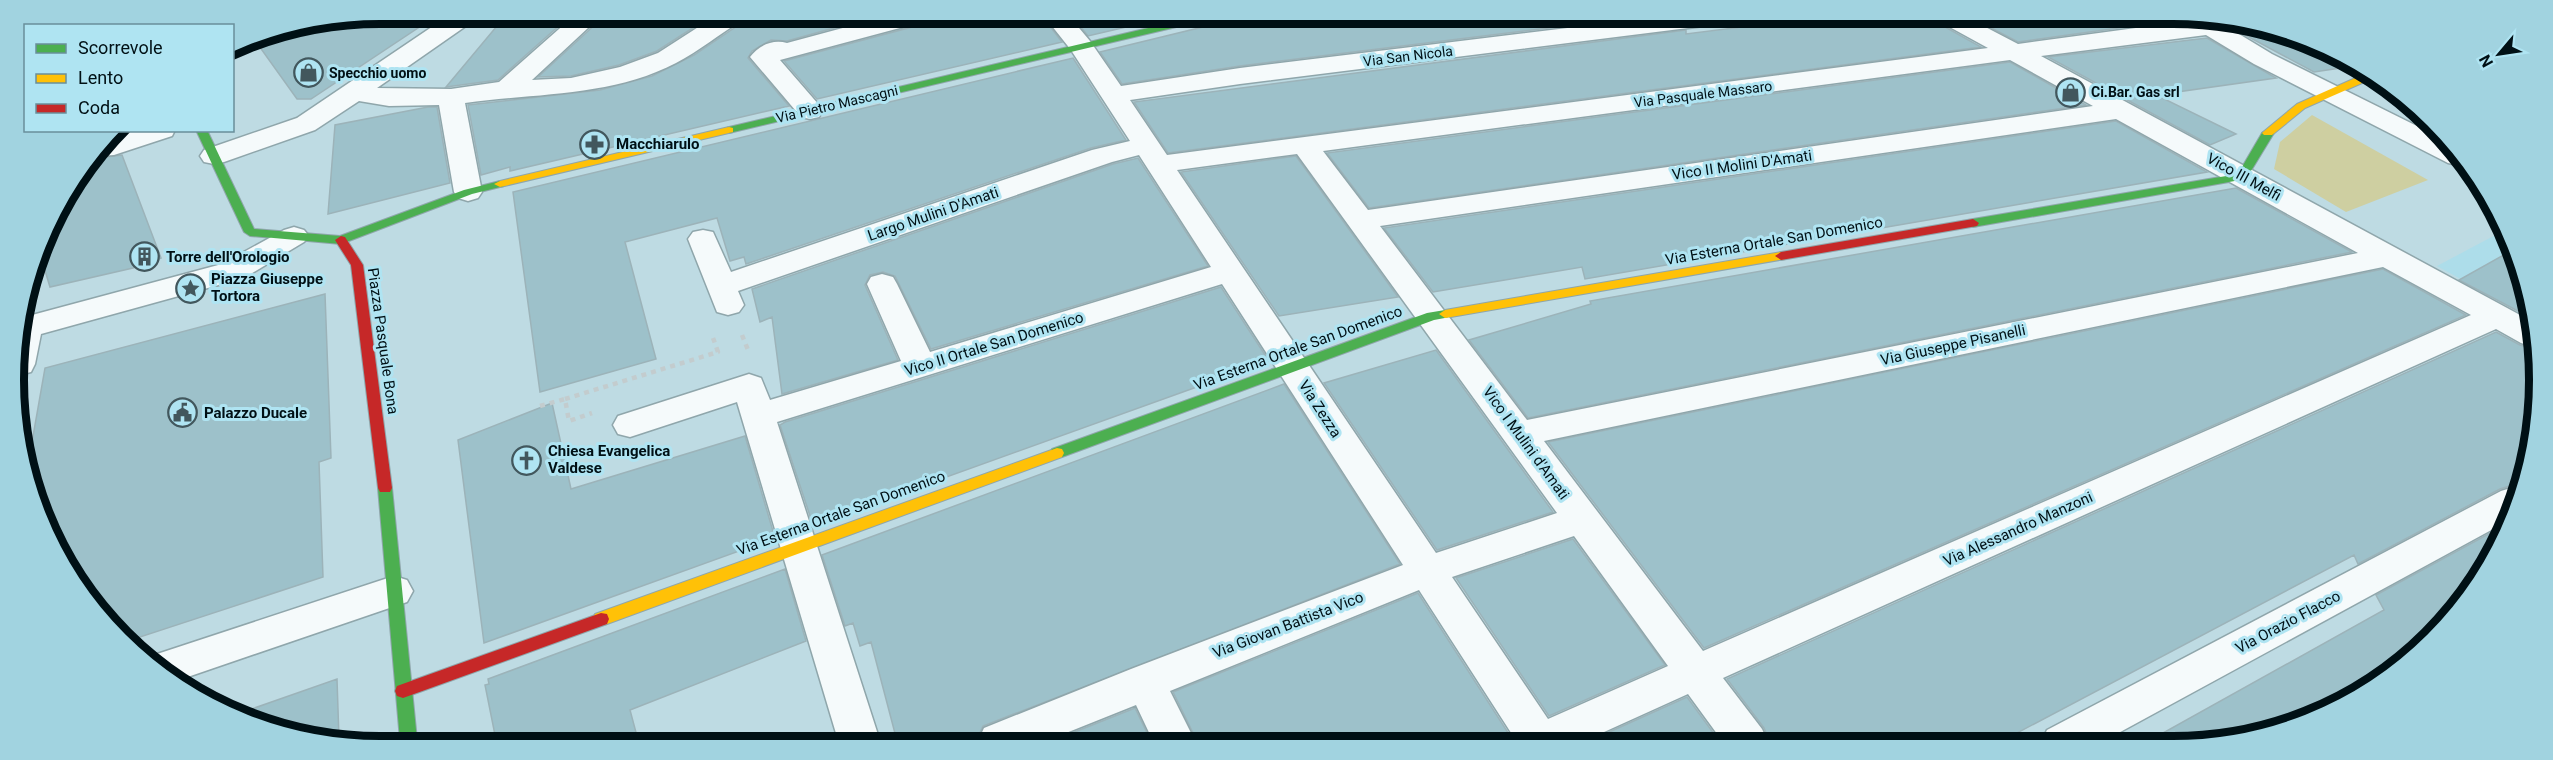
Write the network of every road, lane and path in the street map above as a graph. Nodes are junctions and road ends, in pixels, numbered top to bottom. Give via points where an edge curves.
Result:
1 (453, 24) edge
2 (577, 24) edge
3 (718, 24) edge
4 (816, 24) edge
5 (887, 24) edge
6 (1063, 24) edge
7 (1176, 24) edge
8 (1659, 24) edge
9 (1961, 24) edge
10 (2198, 25) edge
11 (2208, 26) edge
12 (1081, 46) junction
13 (2017, 54) junction
14 (763, 57) junction
15 (2362, 78) edge
16 (507, 89) junction
17 (2328, 92) junction
18 (354, 93) junction
19 (1113, 95) junction
20 (451, 96) junction
21 (2123, 110) junction
22 (810, 111) junction
23 (156, 132) edge
24 (202, 132) edge
25 (1305, 144) junction
26 (111, 147) edge
27 (2445, 151) edge
28 (1152, 154) junction
29 (214, 156) junction
30 (2242, 177) junction
31 (468, 192) junction
32 (1360, 220) junction
33 (294, 236) junction
34 (703, 238) dead end
35 (341, 240) junction
36 (2388, 256) junction
37 (1229, 272) junction
38 (882, 284) dead end
39 (1432, 316) junction
40 (2498, 316) junction
41 (32, 326) edge
42 (2526, 331) edge
43 (26, 343) edge
44 (718, 352) dead end
45 (920, 366) junction
46 (1292, 368) junction
47 (565, 399) junction
48 (754, 401) junction
49 (540, 406) dead end
50 (567, 408) dead end
51 (630, 424) dead end
52 (1519, 434) junction
53 (2506, 505) edge
54 (1581, 519) junction
55 (797, 547) junction
56 (1427, 571) junction
57 (394, 591) junction
58 (169, 666) edge
59 (1695, 672) junction
60 (1145, 681) junction
61 (403, 691) junction
62 (408, 736) edge
63 (857, 736) edge
64 (1011, 736) edge
65 (1172, 736) edge
66 (1536, 736) edge
67 (1553, 736) edge
68 (1743, 736) edge
69 (2075, 736) edge

1 - 18 street
2 - 16 street
3 - 16 street via 667,58 628,73 571,86
4 - 14 street
5 - 14 street
6 - 12 street, Via Zezza
7 - 12 street, Via Pietro Mascagni
8 - 19 street, Via San Nicola
9 - 13 street, Vico III Melfi
10 - 13 street, Via Pasquale Massaro
11 - 17 street
12 - 19 street, Via Zezza
12 - 22 street, Via Pietro Mascagni
13 - 21 street, Vico III Melfi
13 - 25 street, Via Pasquale Massaro
14 - 22 street
15 - 17 street
16 - 20 street
17 - 27 street
17 - 30 street via 2297,109 2265,136
18 - 20 street via 388,98
18 - 29 street via 306,124
19 - 28 street, Via Zezza
20 - 31 street
21 - 30 street, Vico III Melfi
21 - 32 street, Vico II Molini D'Amati
22 - 31 street, Via Pietro Mascagni
23 - 26 street
24 - 29 street
25 - 28 street, Via Pasquale Massaro
25 - 32 street, Vico I Mulini d'Amati
28 - 34 street, Largo Mulini D'Amati via 1093,159 725,296
28 - 37 street, Via Zezza
29 - 33 street via 250,232
30 - 36 street, Vico III Melfi
30 - 39 street, Via Esterna Ortale San Domenico
31 - 35 street
32 - 39 street, Vico I Mulini d'Amati
33 - 35 street
33 - 41 street via 233,271
35 - 57 street, Piazza Pasquale Bona via 357,265 381,442
36 - 40 street, Vico III Melfi
36 - 52 street, Via Giuseppe Pisanelli
37 - 45 street, Vico II Ortale San Domenico
37 - 46 street, Via Zezza
38 - 45 street
39 - 46 street, Via Esterna Ortale San Domenico
39 - 52 street, Vico I Mulini d'Amati
40 - 42 street, Vico III Melfi
40 - 59 street, Via Alessandro Manzoni
41 - 43 street
44 - 47 path
45 - 48 street, Vico II Ortale San Domenico
46 - 55 street, Via Esterna Ortale San Domenico
46 - 56 street, Via Zezza
47 - 49 path
47 - 50 path
48 - 51 street, Vico II Ortale San Domenico
48 - 55 street
52 - 54 street, Vico I Mulini d'Amati
53 - 69 street, Via Orazio Flacco
54 - 56 street, Via Giovan Battista Vico
54 - 59 street, Vico I Mulini d'Amati
55 - 61 street, Via Esterna Ortale San Domenico
55 - 63 street
56 - 60 street, Via Giovan Battista Vico
56 - 66 street, Via Zezza
57 - 58 street
57 - 61 street, Piazza Pasquale Bona
59 - 67 street, Via Alessandro Manzoni
59 - 68 street, Vico I Mulini d'Amati
60 - 64 street, Via Giovan Battista Vico
60 - 65 street
61 - 62 street, Piazza Pasquale Bona

